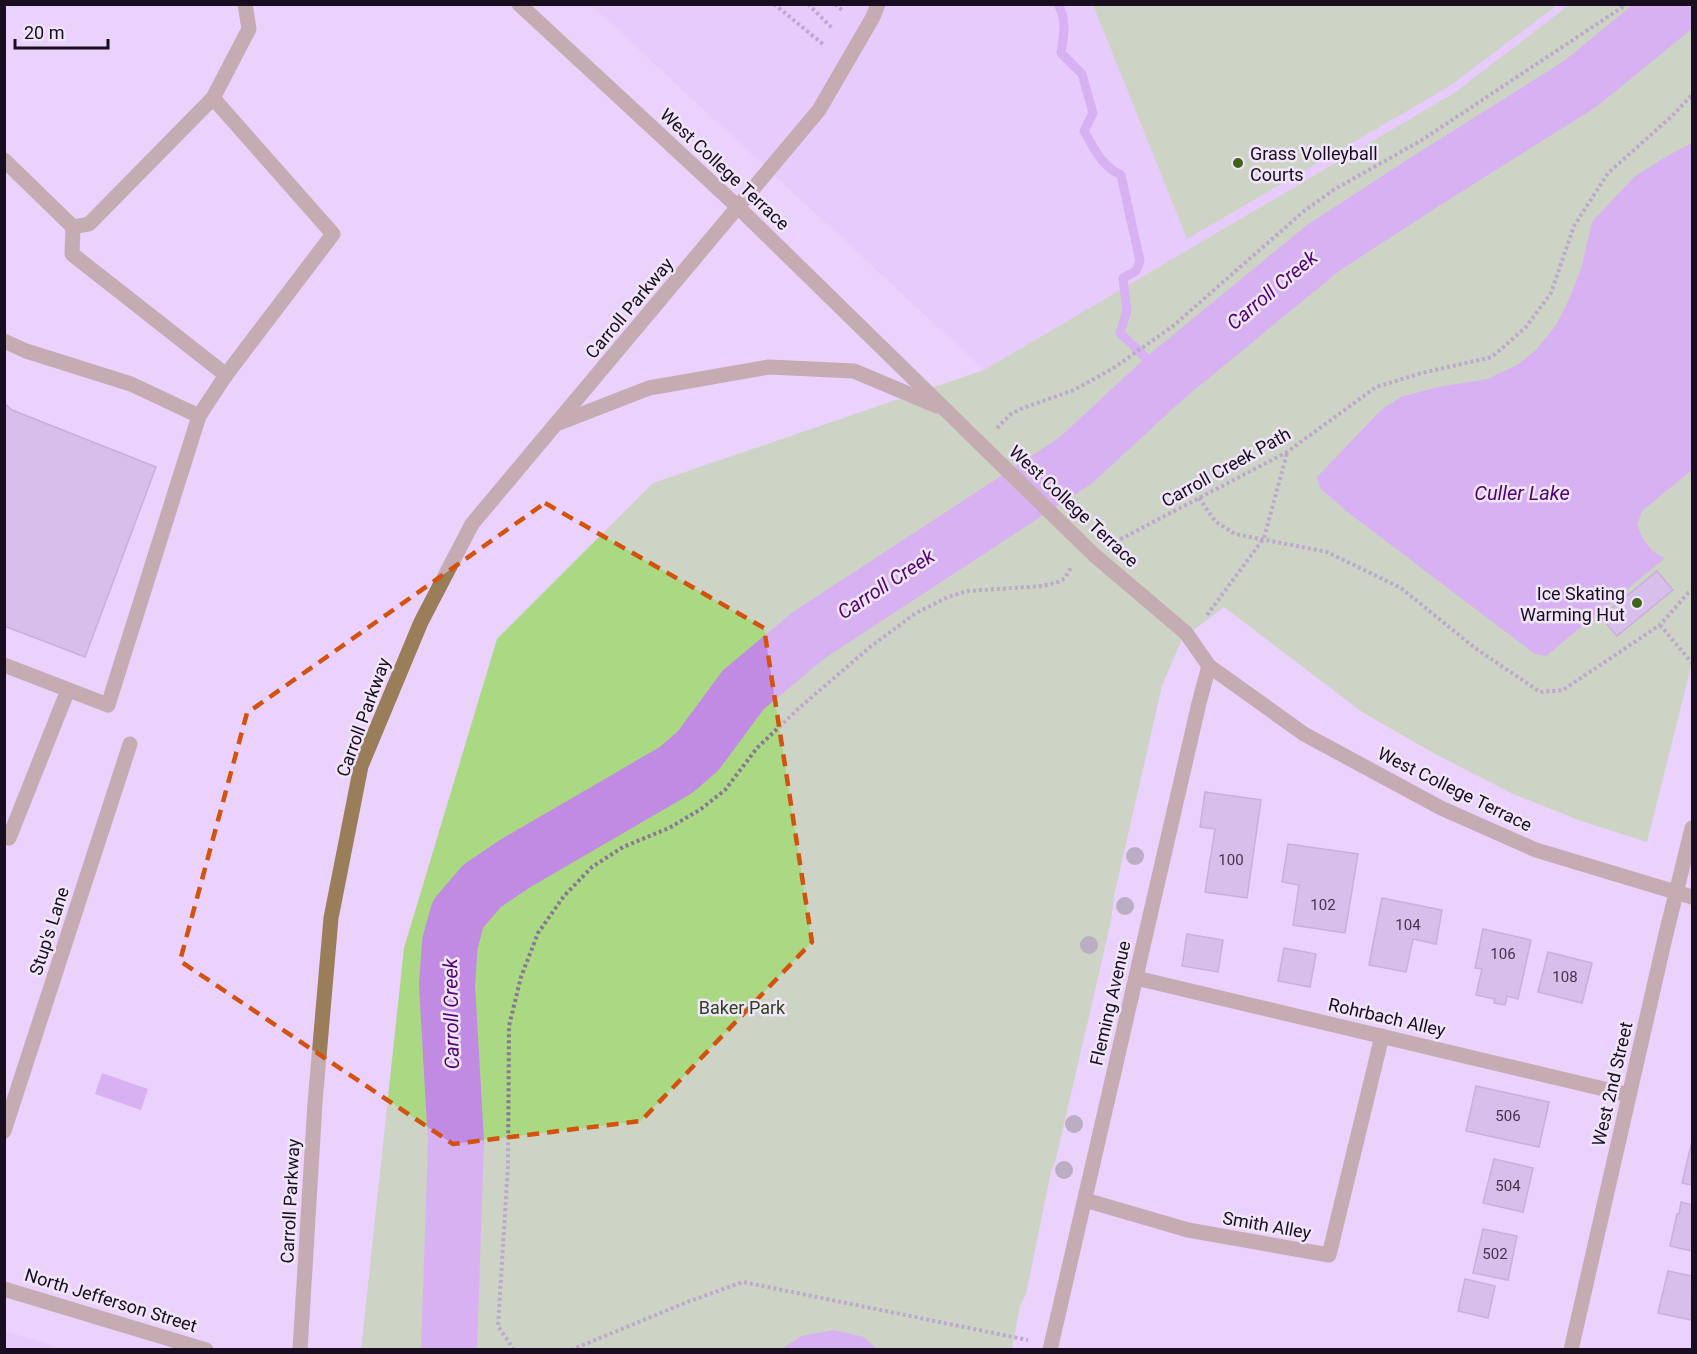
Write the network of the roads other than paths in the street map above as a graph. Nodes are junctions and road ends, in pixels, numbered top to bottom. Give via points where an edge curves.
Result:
1 (245, 4) edge
2 (519, 4) edge
3 (878, 4) edge
4 (213, 98) junction
5 (4, 160) edge
6 (739, 207) junction
7 (73, 227) junction
8 (4, 341) edge
9 (226, 375) junction
10 (946, 410) junction
11 (199, 416) junction
12 (556, 424) junction
13 (4, 666) edge
14 (1209, 666) junction
15 (68, 690) junction
16 (130, 744) dead end
17 (1692, 828) edge
18 (4, 836) edge
19 (1677, 892) junction
20 (1692, 897) edge
21 (1137, 978) junction
22 (1382, 1036) junction
23 (1629, 1095) junction
24 (4, 1131) edge
25 (1085, 1200) junction
26 (4, 1289) edge
27 (1051, 1347) edge
28 (206, 1350) edge
29 (300, 1350) edge
30 (1571, 1350) edge

1 - 4 street via 249,29
2 - 6 street, West College Terrace
3 - 6 street, Carroll Parkway via 819,110
4 - 7 street via 89,224
4 - 9 street via 333,234
5 - 7 street
6 - 10 street, West College Terrace
6 - 12 street, Carroll Parkway
7 - 9 street via 72,254
8 - 11 street via 132,384
9 - 11 street
10 - 12 street via 854,371 769,367 649,388
10 - 14 street, West College Terrace via 1093,554 1186,633
11 - 15 street via 108,705
12 - 29 street, Carroll Parkway via 472,524 421,622 361,766 331,918
13 - 15 street
14 - 19 street, West College Terrace via 1304,734 1441,808 1536,850
14 - 21 street, Fleming Avenue
15 - 18 street via 9,838
16 - 24 street, Stup's Lane
17 - 19 street, West 2nd Street
19 - 20 street, West College Terrace
19 - 23 street, West 2nd Street
21 - 22 street, Rohrbach Alley
21 - 25 street, Fleming Avenue
22 - 23 street, Rohrbach Alley
22 - 25 street, Smith Alley via 1329,1256 1188,1230
23 - 30 street, West 2nd Street
25 - 27 street, Fleming Avenue
26 - 28 street, North Jefferson Street

